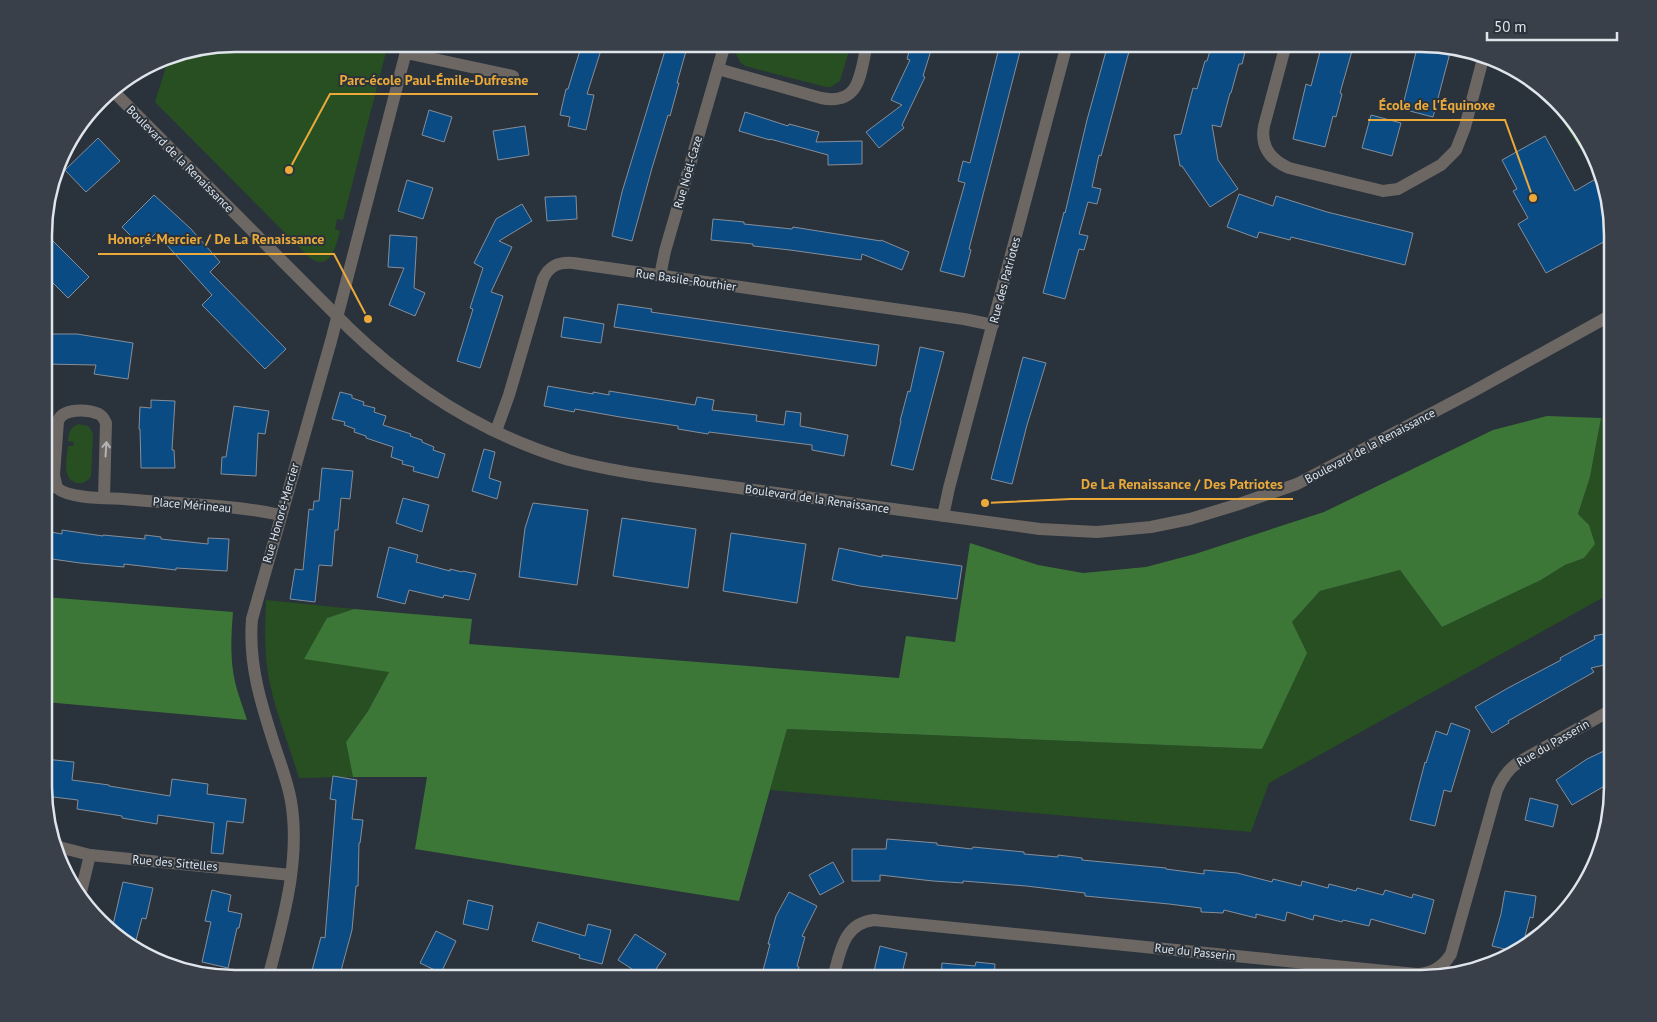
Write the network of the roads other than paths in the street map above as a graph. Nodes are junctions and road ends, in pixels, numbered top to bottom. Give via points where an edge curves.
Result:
1 (406, 52) edge
2 (422, 52) edge
3 (723, 52) edge
4 (865, 52) edge
5 (1065, 52) edge
6 (1284, 52) edge
7 (1482, 63) edge
8 (718, 69) junction
9 (513, 76) dead end
10 (118, 96) edge
11 (660, 276) junction
12 (337, 317) junction
13 (1604, 319) edge
14 (993, 325) junction
15 (496, 431) junction
16 (104, 498) junction
17 (281, 515) junction
18 (943, 516) junction
19 (1604, 713) edge
20 (63, 848) edge
21 (90, 855) junction
22 (291, 875) junction
23 (82, 887) edge
24 (1317, 964) junction
25 (1436, 969) edge
26 (270, 970) edge
27 (835, 970) edge
28 (1317, 970) edge
29 (1380, 970) edge

1 - 12 street, Rue Honoré-Mercier
2 - 9 street, Rue Honoré-Mercier
3 - 8 street, Rue Noël-Caze
4 - 8 street via 854,90 838,100
5 - 14 street, Rue des Patriotes
6 - 7 street via 1262,134 1268,152 1289,168 1383,191 1398,189 1441,165 1456,150
8 - 11 street, Rue Noël-Caze
10 - 12 street, Boulevard de la Renaissance
11 - 14 street, Rue Basile-Routhier
11 - 15 street, Rue Basile-Routhier via 572,263 551,268 543,279
12 - 15 street, Boulevard de la Renaissance via 380,357 422,389
12 - 17 street, Rue Honoré-Mercier
13 - 18 street, Boulevard de la Renaissance via 1297,484 1190,519 1152,527 1098,532 1040,529
14 - 18 street, Rue des Patriotes
15 - 18 street, Boulevard de la Renaissance via 559,457 615,471
16 -> 16 street, Place Mérineau via 106,423 101,415 67,412 60,417 57,427 55,485 67,494
16 - 17 street, Place Mérineau
17 - 22 street, Rue Honoré-Mercier via 252,620 251,642 257,686 291,799 294,827
19 - 25 street, Rue du Passerin via 1519,762 1502,778 1453,948 1444,964
20 - 21 street, Rue des Sittelles
21 - 22 street, Rue des Sittelles
21 - 23 street
22 - 26 street, Rue Honoré-Mercier
24 - 27 street, Rue du Passerin via 874,920 858,925 846,936
24 - 28 street
24 - 29 street, Rue du Passerin

